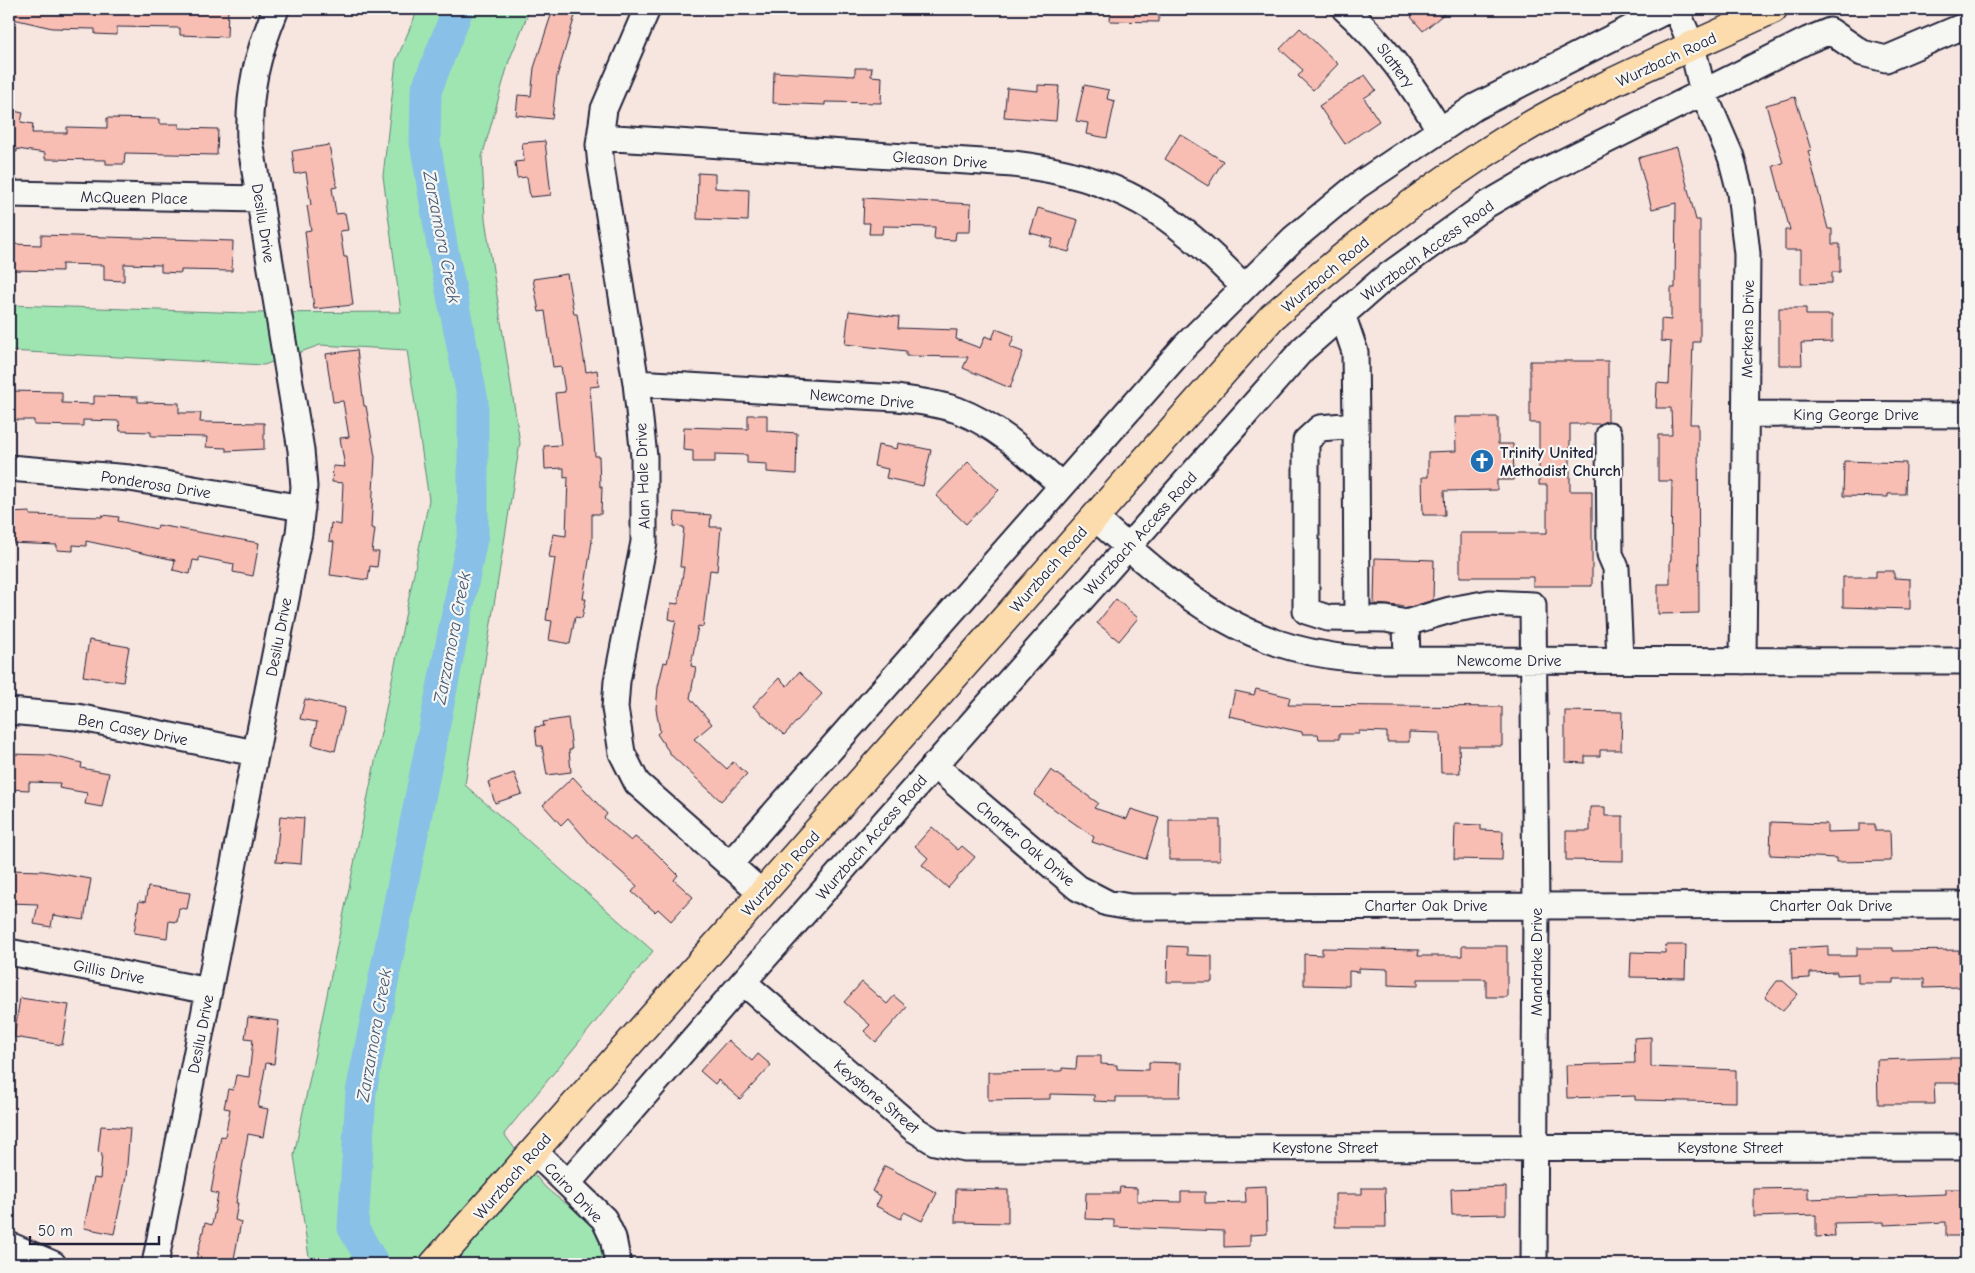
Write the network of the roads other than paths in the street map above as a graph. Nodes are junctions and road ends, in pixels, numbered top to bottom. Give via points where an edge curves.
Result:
1 (276, 9) edge
2 (647, 9) edge
3 (1345, 9) edge
4 (1669, 9) edge
5 (1676, 9) edge
6 (1772, 9) edge
7 (1966, 25) edge
8 (1692, 46) junction
9 (1703, 92) junction
10 (1439, 129) junction
11 (600, 138) junction
12 (9, 194) edge
13 (260, 199) junction
14 (1243, 286) junction
15 (1342, 314) junction
16 (636, 383) junction
17 (1746, 414) junction
18 (1966, 415) edge
19 (1356, 425) junction
20 (1609, 435) dead end
21 (9, 468) edge
22 (1062, 486) junction
23 (302, 508) junction
24 (1094, 516) junction
25 (1128, 547) junction
26 (1357, 619) junction
27 (1406, 623) junction
28 (1407, 660) junction
29 (1535, 660) junction
30 (1620, 660) junction
31 (1743, 661) junction
32 (1966, 661) edge
33 (9, 710) edge
34 (255, 753) junction
35 (934, 765) junction
36 (730, 865) junction
37 (762, 893) junction
38 (1536, 905) junction
39 (1966, 905) edge
40 (9, 952) edge
41 (743, 982) junction
42 (209, 990) junction
43 (1536, 1147) junction
44 (1966, 1148) edge
45 (534, 1151) junction
46 (568, 1183) junction
47 (9, 1245) edge
48 (440, 1258) edge
49 (53, 1264) edge
50 (155, 1264) edge
51 (618, 1264) edge
52 (1534, 1264) edge

1 - 13 street, Desilu Drive via 262,43 251,92 250,141
2 - 11 street, Alan Hale Drive via 604,109
3 - 10 street, Slattery via 1394,60
4 - 10 street via 1474,107
5 - 8 street, Merkens Drive
6 - 8 main road, Wurzbach Road
7 - 9 street, Wurzbach Access Road via 1886,59 1862,53 1830,31
8 - 9 street, Merkens Drive
8 - 24 main road, Wurzbach Road via 1580,99 1505,140 1350,250 1272,317
9 - 15 street, Wurzbach Access Road via 1541,173 1486,205 1382,280
9 - 17 street, Merkens Drive via 1731,157 1740,192 1747,254
10 - 14 street via 1357,186
11 - 14 street, Gleason Drive via 1014,164 1068,173 1107,185 1164,215 1190,235
11 - 16 street, Alan Hale Drive via 601,166
12 - 13 street, McQueen Place
13 - 23 street, Desilu Drive via 301,450
14 - 22 street via 1185,346
15 - 19 street via 1355,352
15 - 25 street, Wurzbach Access Road via 1303,349
16 - 22 street, Newcome Drive via 897,398 940,405 973,417 1012,441
16 - 36 street, Alan Hale Drive via 644,457 644,542 617,681 617,731 622,753 637,783
17 - 18 street, King George Drive
17 - 31 street, Merkens Drive
19 - 26 street
19 - 26 street via 1320,428 1306,442 1306,611 1328,618
20 - 30 street via 1610,554 1616,568
21 - 23 street, Ponderosa Drive via 130,478
22 - 36 street
23 - 34 street, Desilu Drive
24 - 25 street, Newcome Drive
24 - 37 main road, Wurzbach Road
25 - 28 street, Newcome Drive via 1197,604 1255,636 1318,654 1351,659
25 - 35 street, Wurzbach Access Road
26 - 27 street via 1400,620
27 - 28 street
27 - 29 street, Mandrake Drive via 1489,603 1533,605
28 - 29 street, Newcome Drive
29 - 30 street, Newcome Drive
29 - 38 street, Mandrake Drive
30 - 31 street, Newcome Drive
31 - 32 street, Newcome Drive
33 - 34 street, Ben Casey Drive via 78,717
34 - 42 street, Desilu Drive
35 - 38 street, Charter Oak Drive via 1078,888 1107,903 1130,907
35 - 41 street, Wurzbach Access Road
36 - 37 street, Alan Hale Drive
37 - 45 main road, Wurzbach Road
38 - 39 street, Charter Oak Drive
38 - 43 street, Mandrake Drive
40 - 42 street, Gillis Drive
41 - 43 street, Keystone Street via 914,1129 935,1142 965,1148
41 - 46 street, Wurzbach Access Road
42 - 50 street, Desilu Drive
43 - 44 street, Keystone Street
43 - 52 street, Mandrake Drive
45 - 46 street, Cairo Drive
45 - 48 main road, Wurzbach Road
46 - 51 street, Cairo Drive via 604,1219 613,1238
47 - 49 street

